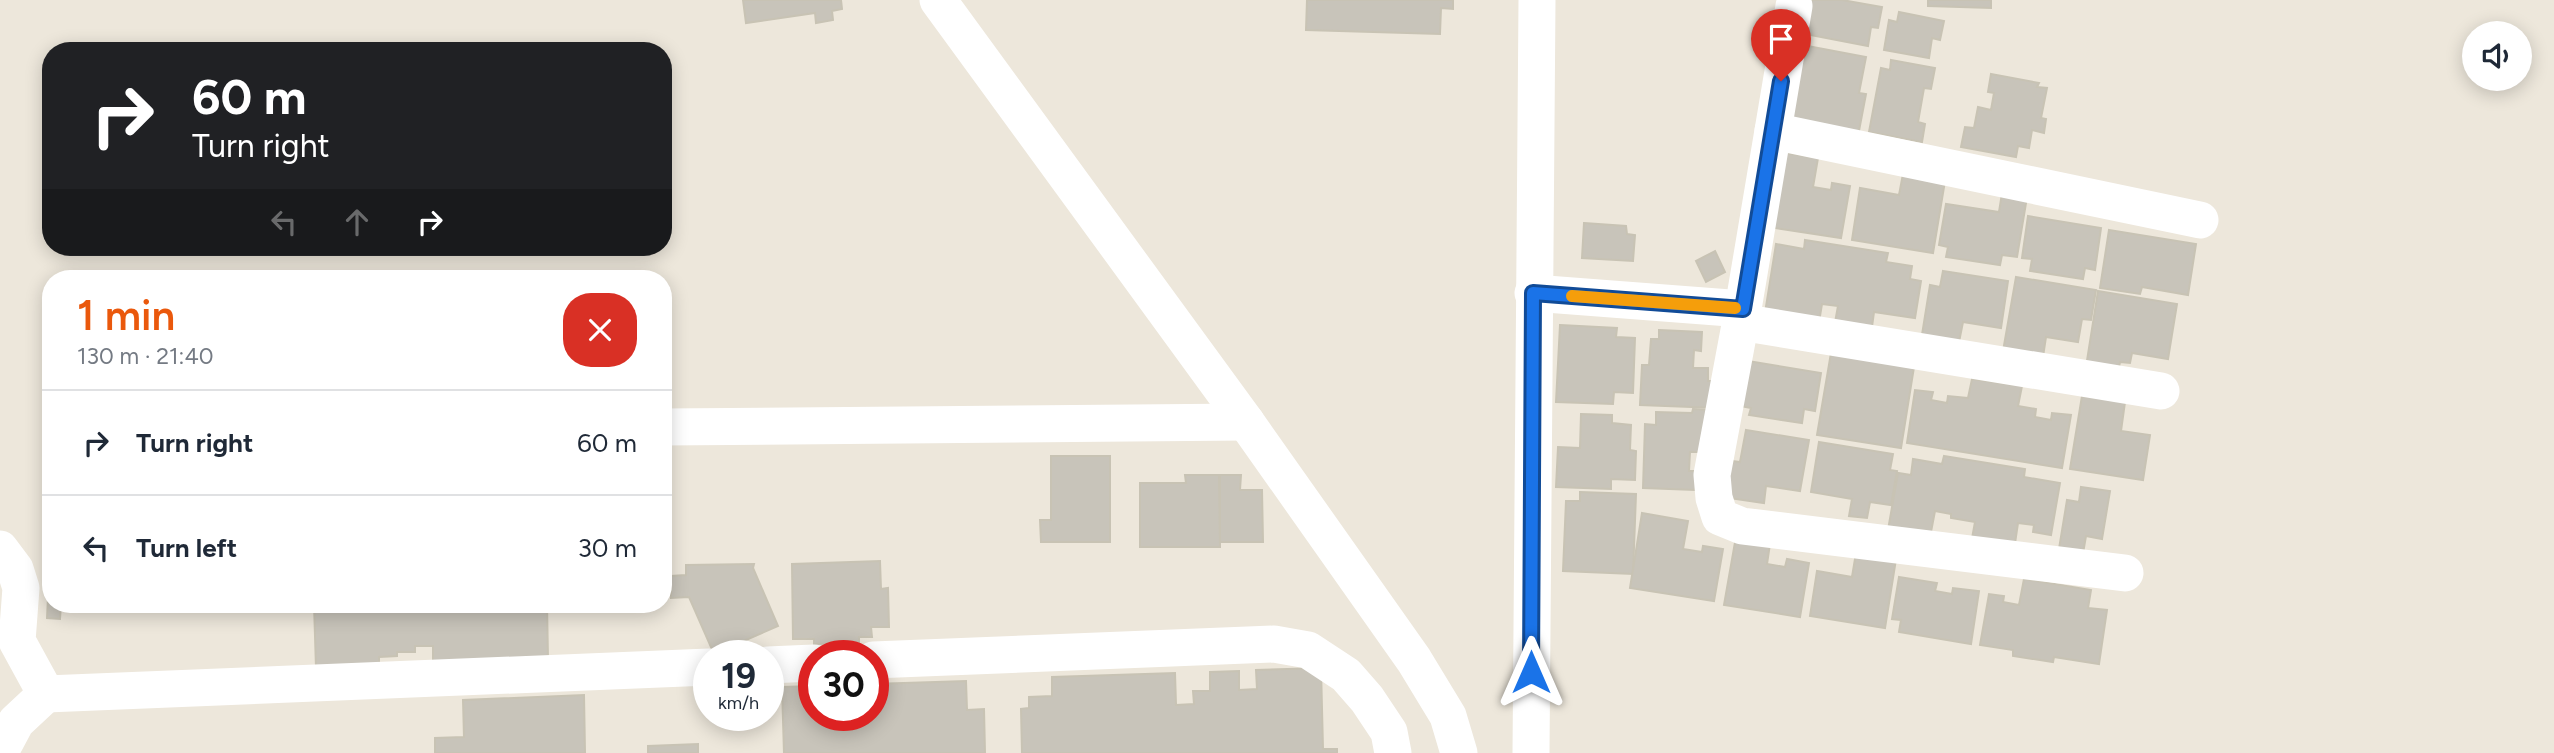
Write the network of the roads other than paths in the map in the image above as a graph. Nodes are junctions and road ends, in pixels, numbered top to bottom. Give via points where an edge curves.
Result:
1 (938, 0) edge
2 (1537, 0) edge
3 (1794, 6) dead end
4 (1773, 131) junction
5 (2200, 220) dead end
6 (1533, 293) junction
7 (1742, 316) junction
8 (2161, 391) dead end
9 (1246, 422) junction
10 (672, 427) edge
11 (0, 549) edge
12 (2125, 573) dead end
13 (889, 659) edge
14 (693, 668) edge
15 (46, 694) junction
16 (0, 752) edge
17 (1393, 753) edge
18 (1459, 753) edge
19 (1531, 753) edge

1 - 9 street
2 - 6 street
3 - 4 street
4 - 5 street
4 - 7 street
6 - 7 street
6 - 19 street
7 - 8 street
7 - 12 street via 1712,475 1720,517 1742,526
9 - 10 street
9 - 18 street via 1414,660 1448,716
11 - 15 street via 15,569 21,589 17,641
13 - 17 street via 1274,644 1308,650 1346,675 1367,699 1389,732
14 - 15 street
15 - 16 street via 16,722

